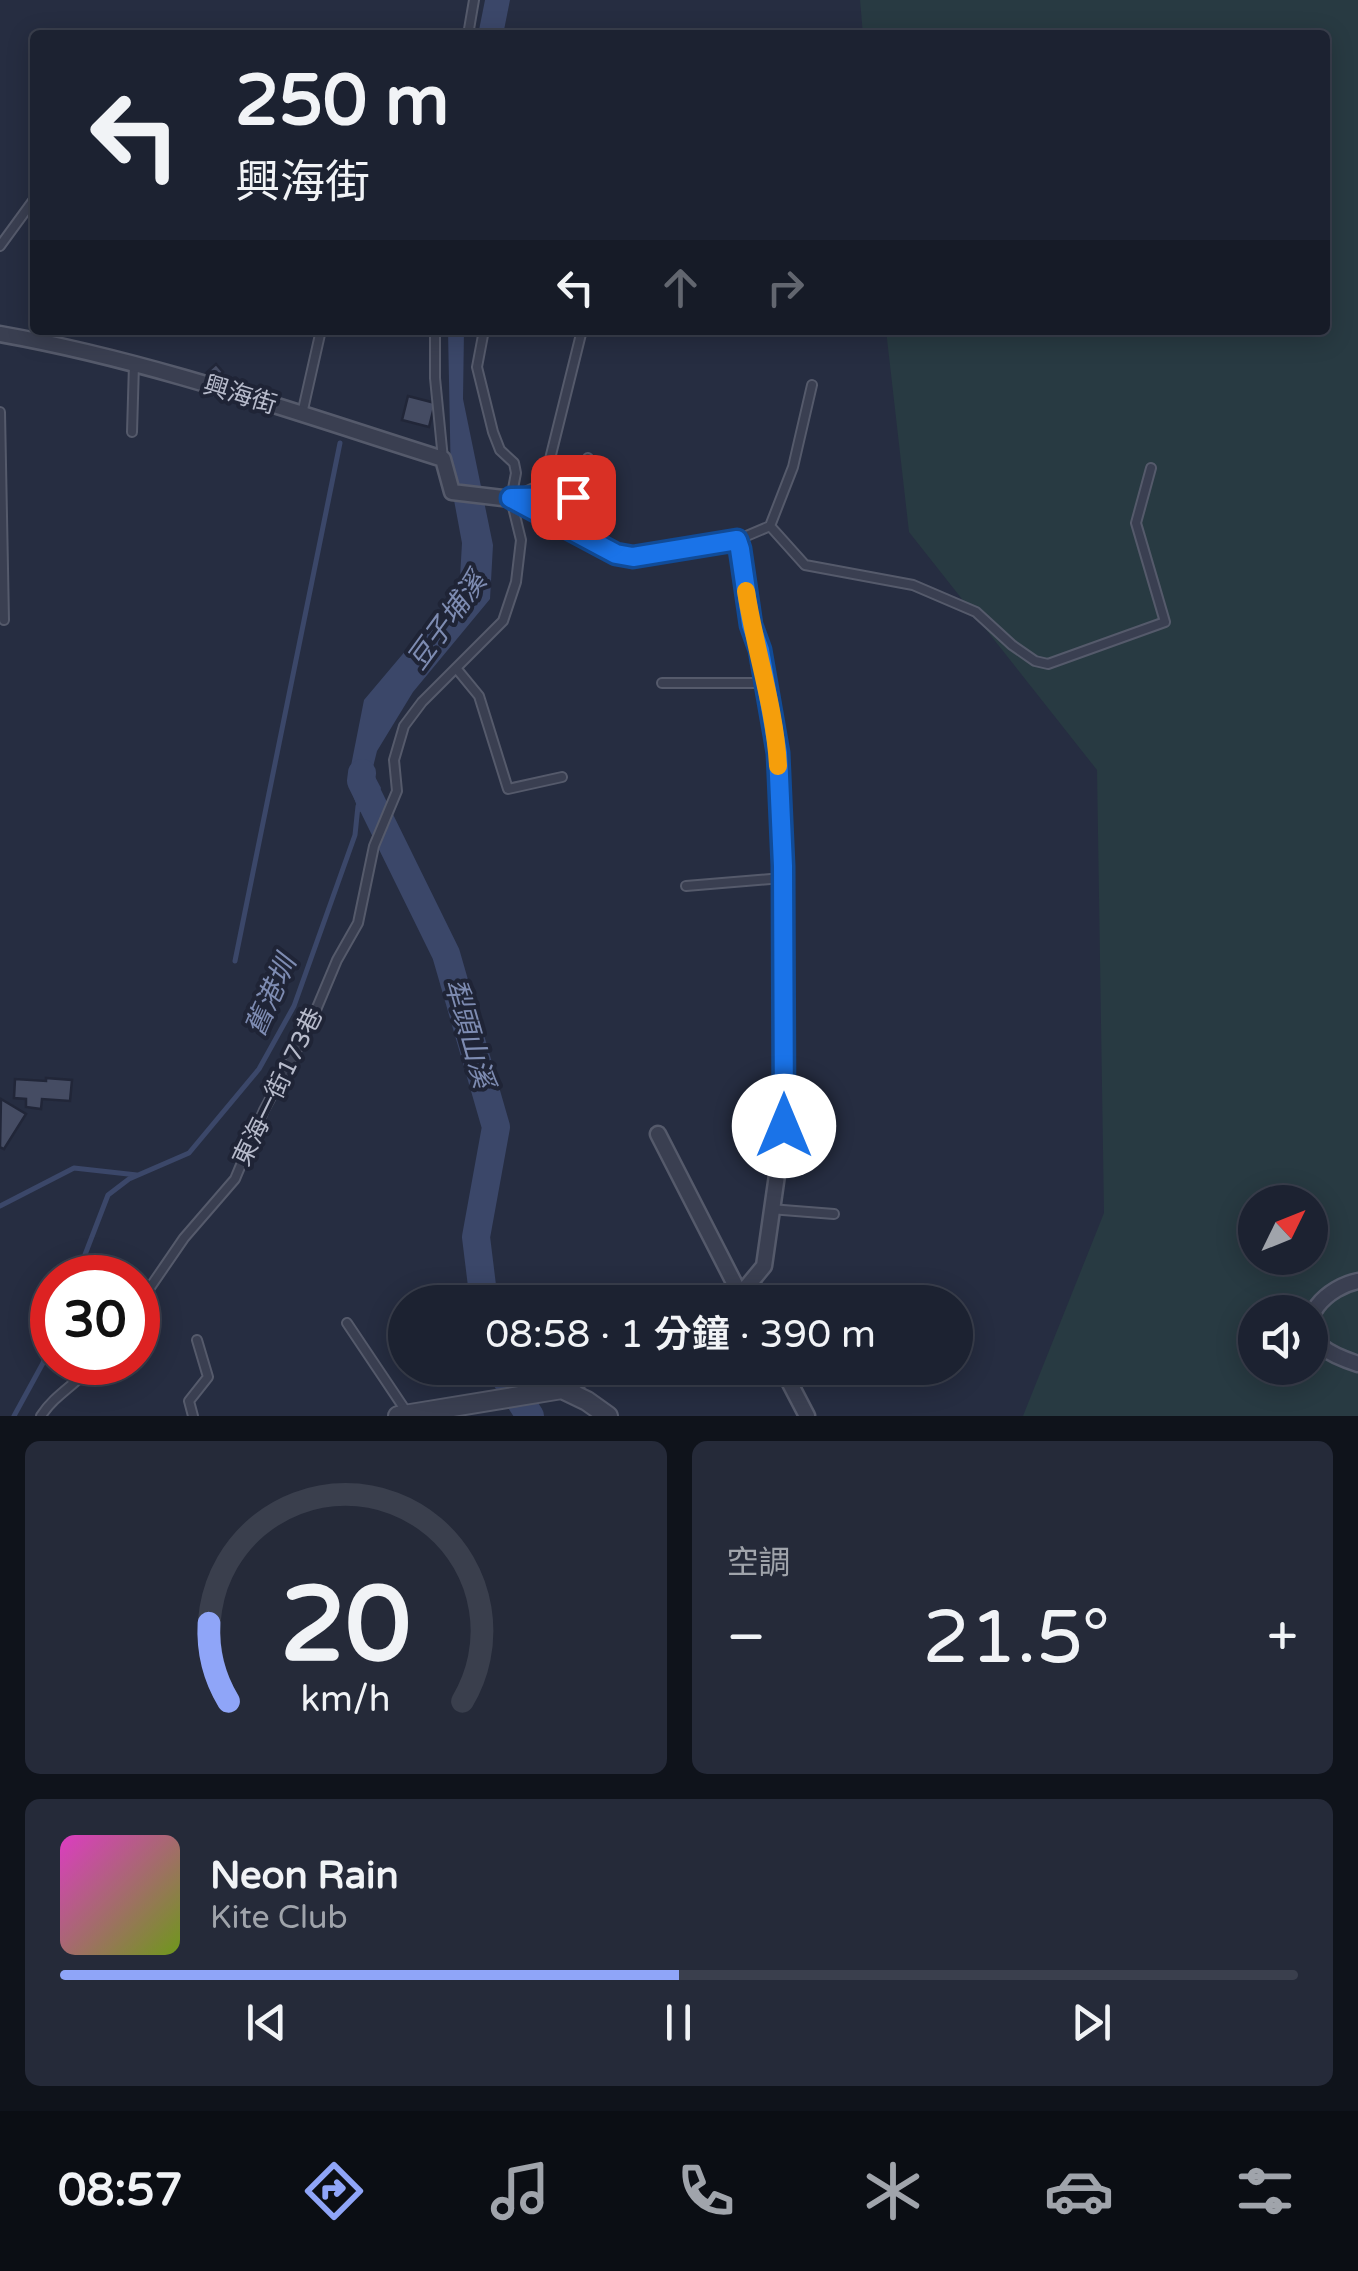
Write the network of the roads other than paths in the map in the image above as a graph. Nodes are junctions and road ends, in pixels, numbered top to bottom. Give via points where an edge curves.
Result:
1 (474, 0) edge
2 (469, 30) edge
3 (30, 205) edge
4 (0, 246) edge
5 (0, 334) edge
6 (320, 335) edge
7 (435, 335) edge
8 (483, 335) edge
9 (581, 335) edge
10 (134, 364) junction
11 (812, 385) dead end
12 (0, 412) edge
13 (302, 414) junction
14 (132, 432) dead end
15 (588, 458) dead end
16 (443, 459) junction
17 (1151, 468) dead end
18 (511, 498) junction
19 (770, 526) junction
20 (737, 540) junction
21 (4, 620) dead end
22 (456, 668) junction
23 (662, 683) dead end
24 (765, 683) junction
25 (562, 777) dead end
26 (782, 878) junction
27 (686, 886) dead end
28 (658, 1134) dead end
29 (770, 1210) junction
30 (834, 1214) dead end
31 (160, 1273) edge
32 (1358, 1281) edge
33 (735, 1285) edge
34 (751, 1285) edge
35 (346, 1324) dead end
36 (197, 1340) dead end
37 (1358, 1364) edge
38 (76, 1385) edge
39 (570, 1385) edge
40 (791, 1385) edge
41 (562, 1389) junction
42 (402, 1415) edge
43 (41, 1416) edge
44 (193, 1416) edge
45 (608, 1416) edge
46 (807, 1416) edge

1 - 2 lane
3 - 4 lane
5 - 10 street, 興海街
6 - 13 lane
7 - 16 lane
8 - 18 lane, 東海一街173巷 via 478,367 493,432 514,463
9 - 18 lane via 544,483
10 - 13 street, 興海街
10 - 14 lane
11 - 19 lane via 793,467
12 - 21 lane
13 - 16 street, 興海街
15 - 18 lane via 573,497
16 - 18 street via 452,492
17 - 19 lane via 1136,523 1164,622 1048,664 1012,646 976,612 912,585 805,565
18 - 20 street via 616,554
18 - 22 lane, 東海一街173巷 via 521,540 516,582 503,621
19 - 20 lane
20 - 24 street
22 - 25 lane via 479,696 508,789
22 - 31 lane, 東海一街173巷 via 404,726 394,760 397,791 374,846 358,924 235,1179
23 - 24 lane
24 - 26 street via 778,753
26 - 27 lane
26 - 29 street via 784,1126
28 - 33 street
29 - 30 lane
29 - 34 street via 764,1266
32 - 37 street via 1332,1288 1318,1303 1312,1332 1320,1346
35 - 42 lane
36 - 44 lane via 208,1376 189,1400
38 - 43 lane
39 - 41 street
40 - 46 street
41 - 42 street
41 - 45 street

